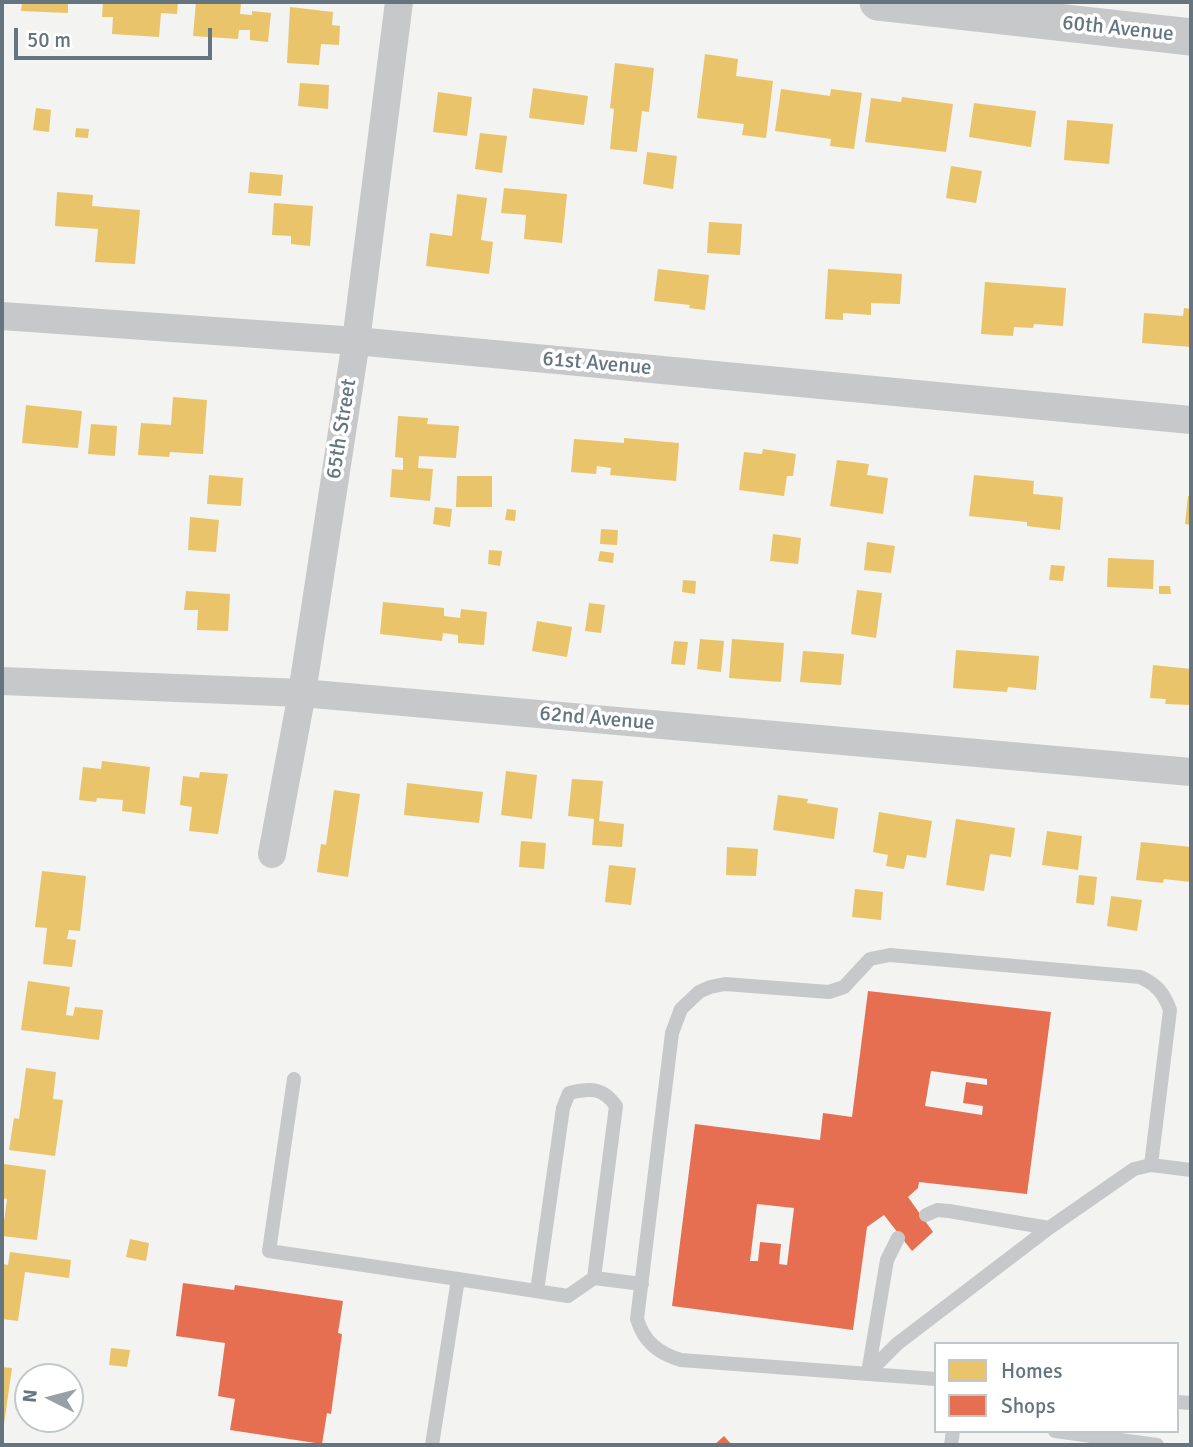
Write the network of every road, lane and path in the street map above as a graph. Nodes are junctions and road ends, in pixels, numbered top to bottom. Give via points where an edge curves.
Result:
1 (399, 2) edge
2 (878, 2) edge
3 (1191, 37) edge
4 (2, 316) edge
5 (356, 341) junction
6 (1191, 421) edge
7 (3, 687) edge
8 (302, 693) junction
9 (1191, 772) edge
10 (272, 854) dead end
11 (294, 1079) dead end
12 (1151, 1165) junction
13 (1191, 1170) edge
14 (926, 1215) dead end
15 (1049, 1228) junction
16 (898, 1238) dead end
17 (594, 1278) junction
18 (458, 1279) junction
19 (642, 1284) junction
20 (537, 1291) junction
21 (868, 1373) junction
22 (934, 1379) edge
23 (1070, 1433) edge
24 (432, 1445) edge
25 (1157, 1445) edge

1 - 5 street, 65th Street
2 - 3 street, 60th Avenue
4 - 5 street, 61st Avenue
5 - 6 street, 61st Avenue
5 - 8 street, 65th Street
7 - 8 street, 62nd Avenue
8 - 9 street, 62nd Avenue
8 - 10 street, 65th Street
11 - 18 lane via 269,1251
12 - 13 lane
12 - 15 lane via 1134,1169
12 - 19 lane via 1170,1010 1154,983 1140,977 890,955 870,959 844,987 829,992 725,984 709,987 681,1009 672,1033
14 - 15 lane via 949,1211
15 - 21 lane via 897,1344
16 - 21 lane via 887,1260
17 - 19 lane
17 - 20 lane via 568,1296
17 - 20 lane via 616,1106 609,1096 590,1089 569,1093 563,1108
18 - 20 lane
18 - 24 lane
19 - 21 lane via 637,1319 647,1341 663,1354 681,1360
21 - 22 lane
23 - 25 lane

